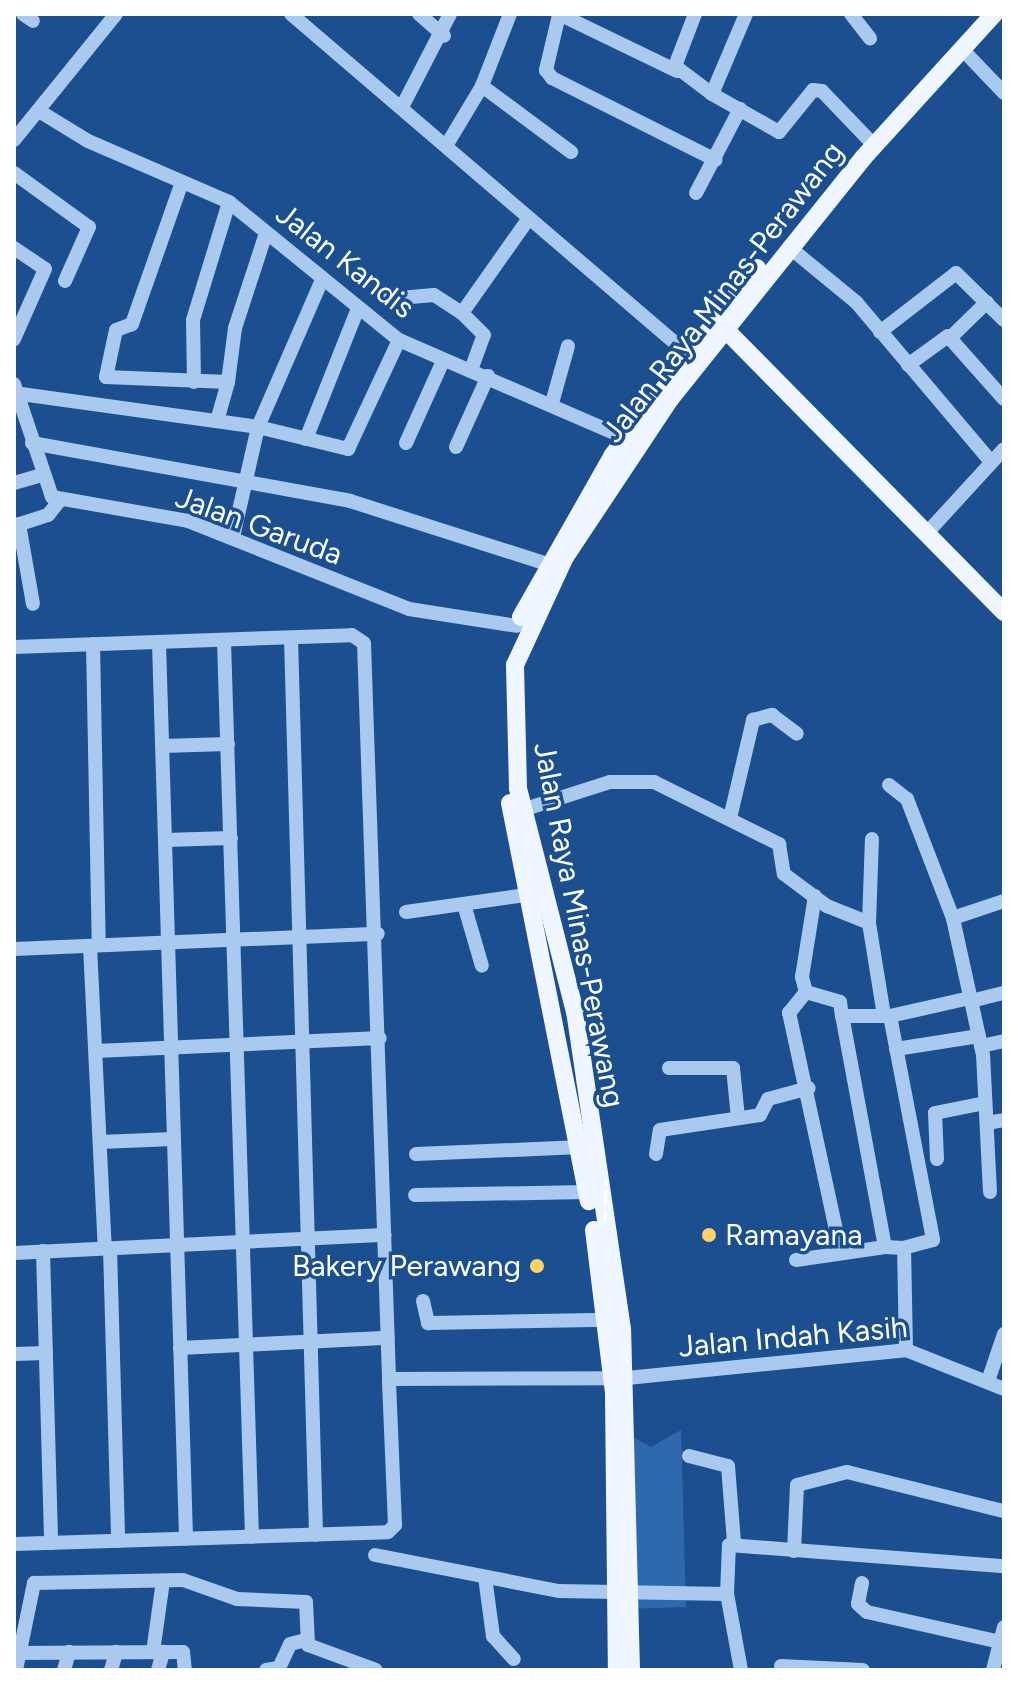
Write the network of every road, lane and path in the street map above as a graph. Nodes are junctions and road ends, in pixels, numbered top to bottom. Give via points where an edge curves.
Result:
1 (116, 14) edge
2 (291, 14) edge
3 (419, 14) edge
4 (450, 14) edge
5 (510, 14) edge
6 (559, 14) edge
7 (695, 14) edge
8 (746, 14) edge
9 (851, 14) edge
10 (981, 14) edge
11 (994, 14) edge
12 (444, 36) junction
13 (870, 38) dead end
14 (962, 49) junction
15 (677, 71) junction
16 (482, 86) junction
17 (1004, 93) edge
18 (712, 94) junction
19 (402, 107) junction
20 (740, 109) junction
21 (39, 111) junction
22 (868, 139) junction
23 (14, 140) edge
24 (446, 146) junction
25 (571, 152) dead end
26 (716, 160) junction
27 (14, 173) edge
28 (182, 182) junction
29 (696, 193) dead end
30 (229, 202) junction
31 (529, 218) junction
32 (266, 233) junction
33 (789, 247) junction
34 (14, 248) edge
35 (322, 280) junction
36 (65, 281) dead end
37 (388, 299) dead end
38 (987, 302) junction
39 (358, 308) junction
40 (462, 313) junction
41 (1004, 320) edge
42 (721, 324) junction
43 (880, 332) junction
44 (951, 337) junction
45 (14, 339) edge
46 (399, 340) junction
47 (568, 346) dead end
48 (692, 358) junction
49 (443, 361) junction
50 (908, 365) junction
51 (471, 370) junction
52 (488, 376) junction
53 (194, 382) junction
54 (228, 382) junction
55 (18, 389) edge
56 (1004, 399) edge
57 (552, 403) junction
58 (20, 421) edge
59 (217, 421) junction
60 (258, 427) junction
61 (625, 438) junction
62 (306, 439) junction
63 (32, 443) junction
64 (406, 443) dead end
65 (456, 447) dead end
66 (1004, 449) edge
67 (991, 462) junction
68 (42, 475) junction
69 (14, 483) edge
70 (248, 483) junction
71 (60, 500) junction
72 (17, 525) edge
73 (926, 534) junction
74 (233, 537) junction
75 (548, 564) junction
76 (21, 572) edge
77 (33, 604) dead end
78 (1004, 612) edge
79 (517, 626) junction
80 (291, 638) junction
81 (224, 641) junction
82 (159, 643) junction
83 (93, 644) junction
84 (14, 647) edge
85 (797, 734) dead end
86 (228, 744) junction
87 (162, 746) junction
88 (889, 785) dead end
89 (518, 811) junction
90 (731, 814) junction
91 (231, 838) junction
92 (872, 839) dead end
93 (165, 840) junction
94 (533, 894) junction
95 (815, 896) junction
96 (1004, 901) edge
97 (465, 908) junction
98 (406, 912) dead end
99 (953, 918) junction
100 (869, 923) junction
101 (378, 934) junction
102 (301, 938) junction
103 (234, 942) junction
104 (168, 943) junction
105 (95, 945) junction
106 (14, 949) edge
107 (482, 966) dead end
108 (806, 992) junction
109 (1004, 993) edge
110 (971, 1000) junction
111 (842, 1016) junction
112 (887, 1016) junction
113 (380, 1038) junction
114 (304, 1041) junction
115 (980, 1041) junction
116 (1004, 1041) edge
117 (237, 1043) junction
118 (171, 1048) junction
119 (896, 1049) junction
120 (96, 1051) junction
121 (669, 1068) dead end
122 (809, 1088) junction
123 (985, 1103) junction
124 (738, 1118) junction
125 (1004, 1120) edge
126 (987, 1123) junction
127 (173, 1139) junction
128 (100, 1142) junction
129 (581, 1147) junction
130 (416, 1154) dead end
131 (656, 1154) dead end
132 (937, 1159) dead end
133 (588, 1192) junction
134 (990, 1192) dead end
135 (415, 1195) dead end
136 (385, 1235) junction
137 (309, 1239) junction
138 (243, 1242) junction
139 (176, 1245) junction
140 (885, 1247) junction
141 (107, 1248) junction
142 (904, 1248) junction
143 (43, 1251) junction
144 (14, 1253) edge
145 (841, 1253) junction
146 (796, 1260) dead end
147 (423, 1301) dead end
148 (608, 1320) junction
149 (1004, 1334) edge
150 (388, 1338) junction
151 (312, 1342) junction
152 (246, 1345) junction
153 (180, 1348) junction
154 (906, 1350) junction
155 (46, 1353) junction
156 (14, 1354) edge
157 (620, 1378) junction
158 (389, 1379) junction
159 (988, 1381) junction
160 (1004, 1389) edge
161 (689, 1456) dead end
162 (1004, 1511) edge
163 (316, 1535) junction
164 (252, 1537) junction
165 (186, 1539) junction
166 (118, 1541) junction
167 (51, 1543) junction
168 (734, 1543) junction
169 (14, 1544) edge
170 (794, 1551) junction
171 (375, 1555) dead end
172 (1004, 1566) edge
173 (485, 1577) junction
174 (163, 1581) junction
175 (862, 1583) dead end
176 (622, 1592) junction
177 (727, 1594) junction
178 (1004, 1627) edge
179 (306, 1640) junction
180 (1001, 1646) edge
181 (69, 1652) junction
182 (116, 1652) junction
183 (158, 1652) junction
184 (18, 1653) edge
185 (514, 1659) dead end
186 (781, 1666) dead end
187 (16, 1670) edge
188 (64, 1670) edge
189 (111, 1670) edge
190 (158, 1670) edge
191 (185, 1670) edge
192 (266, 1670) edge
193 (376, 1670) edge
194 (617, 1670) edge
195 (631, 1670) edge
196 (741, 1670) edge
197 (863, 1670) edge
198 (993, 1670) edge

1 - 21 street
2 - 19 street
3 - 12 street
4 - 12 street
5 - 16 street
6 - 15 street
6 - 26 street via 546,70 552,78
7 - 15 street via 674,60
8 - 18 street
9 - 13 street
10 - 22 main road, Jalan Raya Minas-Perawang
11 - 14 main road, Jalan Raya Minas-Perawang
12 - 19 street
14 - 17 street
14 - 33 main road, Jalan Raya Minas-Perawang
15 - 18 street
16 - 24 street
16 - 25 street
18 - 20 street
19 - 24 street
20 - 22 street via 784,131 813,90 822,91
20 - 26 street
21 - 23 street
21 - 28 street, Jalan Kandis via 88,141
22 - 42 main road, Jalan Raya Minas-Perawang
24 - 31 street
26 - 29 street
27 - 36 street via 88,225
28 - 30 street, Jalan Kandis
28 - 53 street via 132,324 117,327 102,370 121,381
30 - 32 street, Jalan Kandis
30 - 53 street via 193,320
31 - 40 street
31 - 48 street
32 - 35 street, Jalan Kandis
32 - 54 street via 235,328
33 - 42 main road, Jalan Raya Minas-Perawang
33 - 43 street
34 - 45 street via 45,269
35 - 39 street, Jalan Kandis
35 - 60 street
37 - 40 street via 434,295
38 - 41 street
38 - 43 street via 956,273
38 - 44 street
39 - 46 street, Jalan Kandis
39 - 62 street
40 - 51 street via 484,335
42 - 48 main road, Jalan Raya Minas-Perawang
42 - 73 main road
43 - 50 street
44 - 50 street
44 - 56 street
46 - 49 street, Jalan Kandis
46 - 62 street via 350,447
47 - 57 street
48 - 61 main road, Jalan Raya Minas-Perawang
48 - 89 main road, Jalan Raya Minas-Perawang via 601,499 518,651 511,720
49 - 51 street, Jalan Kandis
49 - 64 street
50 - 67 street
51 - 52 street, Jalan Kandis
52 - 57 street, Jalan Kandis
52 - 65 street
53 - 54 street
54 - 59 street
55 - 58 street
55 - 59 street
57 - 61 street, Jalan Kandis
58 - 63 street
59 - 60 street
60 - 62 street
60 - 70 street
61 - 75 main road, Jalan Raya Minas-Perawang
63 - 68 street
63 - 70 street
66 - 67 street
67 - 73 street
68 - 69 street
68 - 71 street
70 - 74 street
70 - 75 street via 431,521
71 - 72 street via 48,515
71 - 74 street, Jalan Garuda via 188,521
72 - 76 street
73 - 78 main road
74 - 79 street, Jalan Garuda via 384,601
75 - 79 main road, Jalan Raya Minas-Perawang
76 - 77 street
79 - 89 main road, Jalan Raya Minas-Perawang via 502,713
80 - 81 street
80 - 101 street via 352,635 366,648
80 - 102 street
81 - 82 street
81 - 86 street
82 - 83 street
82 - 87 street
83 - 84 street
83 - 105 street
85 - 90 street via 772,715 753,720
86 - 87 street
86 - 91 street
87 - 93 street
88 - 99 street via 907,799
89 - 90 street via 639,780
89 - 94 main road, Jalan Raya Minas-Perawang
89 - 157 main road, Jalan Raya Minas-Perawang via 575,1012
90 - 95 street via 779,844 782,872
91 - 93 street
91 - 103 street
92 - 100 street
93 - 104 street
94 - 97 street
94 - 129 main road, Jalan Raya Minas-Perawang
95 - 100 street
95 - 108 street via 802,977
96 - 99 street
97 - 98 street
97 - 107 street
99 - 110 street
100 - 112 street
101 - 102 street
101 - 113 street
102 - 103 street
102 - 114 street
103 - 104 street
103 - 117 street
104 - 105 street
104 - 118 street
105 - 106 street
105 - 120 street
108 - 111 street via 840,1002
108 - 122 street via 789,1013
109 - 110 street
110 - 112 street
110 - 115 street
111 - 112 street
111 - 140 street
112 - 119 street
113 - 114 street
113 - 136 street
114 - 117 street
114 - 137 street
115 - 116 street
115 - 119 street
115 - 123 street
117 - 118 street
117 - 138 street
118 - 120 street
118 - 127 street
119 - 142 street via 933,1240
120 - 128 street
121 - 124 street via 733,1068
122 - 124 street
122 - 145 street
123 - 126 street
123 - 132 street via 935,1113
124 - 131 street via 660,1130
125 - 126 street
126 - 134 street
127 - 128 street
127 - 139 street
128 - 141 street
129 - 130 street
129 - 133 main road, Jalan Raya Minas-Perawang
133 - 135 street
133 - 148 main road, Jalan Raya Minas-Perawang
136 - 137 street
136 - 150 street
137 - 138 street
137 - 151 street
138 - 139 street
138 - 152 street
139 - 141 street
139 - 153 street
140 - 142 street
140 - 145 street
141 - 143 street
141 - 166 street
142 - 154 street
143 - 144 street
143 - 155 street
145 - 146 street
147 - 148 street via 428,1323
148 - 157 main road, Jalan Raya Minas-Perawang
149 - 159 street
150 - 151 street
150 - 158 street
151 - 152 street
151 - 163 street
152 - 153 street
152 - 164 street
153 - 165 street
154 - 157 street, Jalan Indah Kasih
154 - 159 street, Jalan Indah Kasih
155 - 156 street
155 - 167 street
157 - 158 street, Jalan Indah Kasih
157 - 176 main road, Jalan Raya Minas-Perawang
158 - 163 street via 395,1527
159 - 160 street, Jalan Indah Kasih
161 - 168 street via 728,1466
162 - 170 street via 847,1472 797,1485
163 - 164 street
164 - 165 street
165 - 166 street
166 - 167 street
167 - 169 street
168 - 170 street
168 - 177 street via 724,1552
170 - 172 street
171 - 173 street
173 - 176 street
173 - 185 street via 493,1636
174 - 179 street via 237,1599 306,1602
174 - 183 street
174 - 184 street via 34,1583
175 - 180 street via 858,1604 867,1612
176 - 177 street
176 - 194 main road, Jalan Raya Minas-Perawang
176 - 195 main road, Jalan Raya Minas-Perawang
177 - 196 street
178 - 180 street
179 - 192 street via 290,1644 279,1668
179 - 193 street
180 - 198 street
181 - 182 street
181 - 184 street
181 - 188 street
182 - 183 street
182 - 189 street
183 - 190 street
183 - 191 street via 186,1653
184 - 187 street
186 - 197 street

